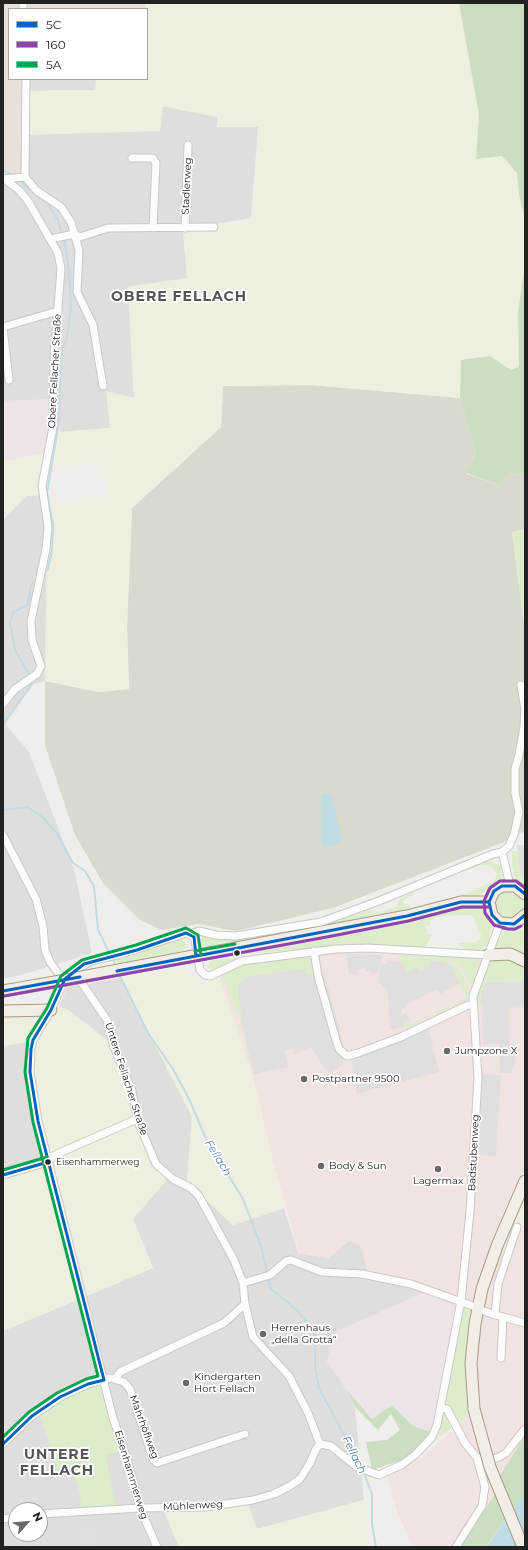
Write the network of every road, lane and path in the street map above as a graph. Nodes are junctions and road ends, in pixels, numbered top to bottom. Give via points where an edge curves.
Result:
1 (26, 80) edge
2 (188, 145) dead end
3 (132, 158) dead end
4 (23, 177) junction
5 (6, 178) edge
6 (214, 227) dead end
7 (153, 228) junction
8 (185, 228) junction
9 (67, 236) junction
10 (51, 239) junction
11 (58, 311) junction
12 (3, 328) edge
13 (9, 380) dead end
14 (103, 386) dead end
15 (521, 685) dead end
16 (3, 704) edge
17 (522, 810) edge
18 (3, 835) edge
19 (502, 852) junction
20 (510, 885) junction
21 (525, 894) edge
22 (489, 902) junction
23 (524, 919) edge
24 (500, 923) junction
25 (191, 934) junction
26 (314, 951) junction
27 (488, 955) junction
28 (196, 956) junction
29 (525, 961) edge
30 (74, 971) junction
31 (60, 980) junction
32 (3, 991) edge
33 (473, 1004) junction
34 (51, 1010) junction
35 (3, 1011) edge
36 (138, 1119) junction
37 (48, 1162) junction
38 (3, 1175) edge
39 (525, 1181) edge
40 (517, 1227) dead end
41 (243, 1283) junction
42 (461, 1301) junction
43 (245, 1304) junction
44 (473, 1306) dead end
45 (484, 1311) dead end
46 (499, 1316) junction
47 (525, 1323) edge
48 (502, 1358) dead end
49 (115, 1379) junction
50 (104, 1380) junction
51 (442, 1408) junction
52 (525, 1429) edge
53 (245, 1434) dead end
54 (3, 1444) edge
55 (320, 1444) junction
56 (477, 1458) junction
57 (140, 1508) junction
58 (48, 1514) edge
59 (157, 1547) edge
60 (456, 1547) edge
61 (523, 1547) edge

1 - 4 street
2 - 8 street, Stadlerweg
3 - 7 street via 153,158 156,163
4 - 5 street, Obere Fellacher Straße
4 - 9 street via 37,191 61,207 71,222
5 - 10 street, Obere Fellacher Straße via 28,201
6 - 8 street, Stadlerweg
7 - 8 street, Stadlerweg
7 - 9 street, Stadlerweg via 108,228 80,238
9 - 10 street, Stadlerweg
9 - 14 street via 79,250 78,298 92,326
10 - 11 street, Obere Fellacher Straße via 60,261
11 - 12 street
11 - 16 street, Obere Fellacher Straße via 52,429 42,486 48,527 31,621 32,640 41,666 37,674 15,689
12 - 13 street
15 - 17 street via 525,710 515,769 515,793
17 - 19 street via 509,846
18 - 31 street via 36,899 46,950
19 - 20 street
19 - 25 street, Eisenhammerweg via 379,902 321,922 236,936 199,932
20 - 21 main road via 519,888
20 - 22 main road via 498,888
22 - 24 main road via 492,915
22 - 28 main road via 461,902 407,916
23 - 24 main road via 514,924
24 - 27 street, Badstubenweg
25 - 28 street via 195,940
25 - 30 street, Eisenhammerweg via 177,935 115,956 91,961
26 - 27 street via 368,948
26 - 28 street via 242,961 210,976 200,970
26 - 33 street via 318,976 336,1040 339,1049 347,1056 401,1037
27 - 29 main road via 510,954
27 - 33 street, Badstubenweg via 476,984
28 - 31 main road, bridge
30 - 31 street, Eisenhammerweg
30 - 36 street, Untere Fellacher Straße via 107,1020 113,1044 132,1091
31 - 32 main road
31 - 34 street, Eisenhammerweg
33 - 42 street, Badstubenweg via 478,1078 471,1203
34 - 35 main road
34 - 37 street, Eisenhammerweg via 30,1049 30,1072
36 - 37 street via 53,1156
36 - 41 street, Untere Fellacher Straße via 156,1164 173,1179 192,1188 199,1196 227,1246
37 - 38 street
37 - 50 street, Eisenhammerweg
39 - 61 main road, bridge via 497,1246 481,1296 471,1363 474,1409 490,1467
40 - 46 street via 498,1284
41 - 42 street via 267,1276 286,1260 291,1260 314,1270 362,1274 411,1284
41 - 43 street, Untere Fellacher Straße
42 - 44 street
42 - 51 street, Badstubenweg
43 - 49 street via 224,1323 120,1372
43 - 55 street, Untere Fellacher Straße via 253,1337 286,1371 294,1383
45 - 46 street
46 - 47 street
46 - 48 street
49 - 50 street
49 - 53 street, Mahrhöflweg via 124,1382 130,1389 156,1463
50 - 54 street via 88,1384 60,1397 32,1416
50 - 57 street, Eisenhammerweg
51 - 55 street, Badstubenweg via 432,1438 402,1465 386,1473 368,1472 357,1467 331,1446
51 - 56 street via 447,1409 465,1443
52 - 56 street via 499,1457 488,1461
55 - 57 street, Mühlenweg via 300,1479 274,1494 254,1500 205,1507
56 - 60 street via 485,1487 482,1506
57 - 58 street, Mühlenweg
57 - 59 street, Eisenhammerweg

